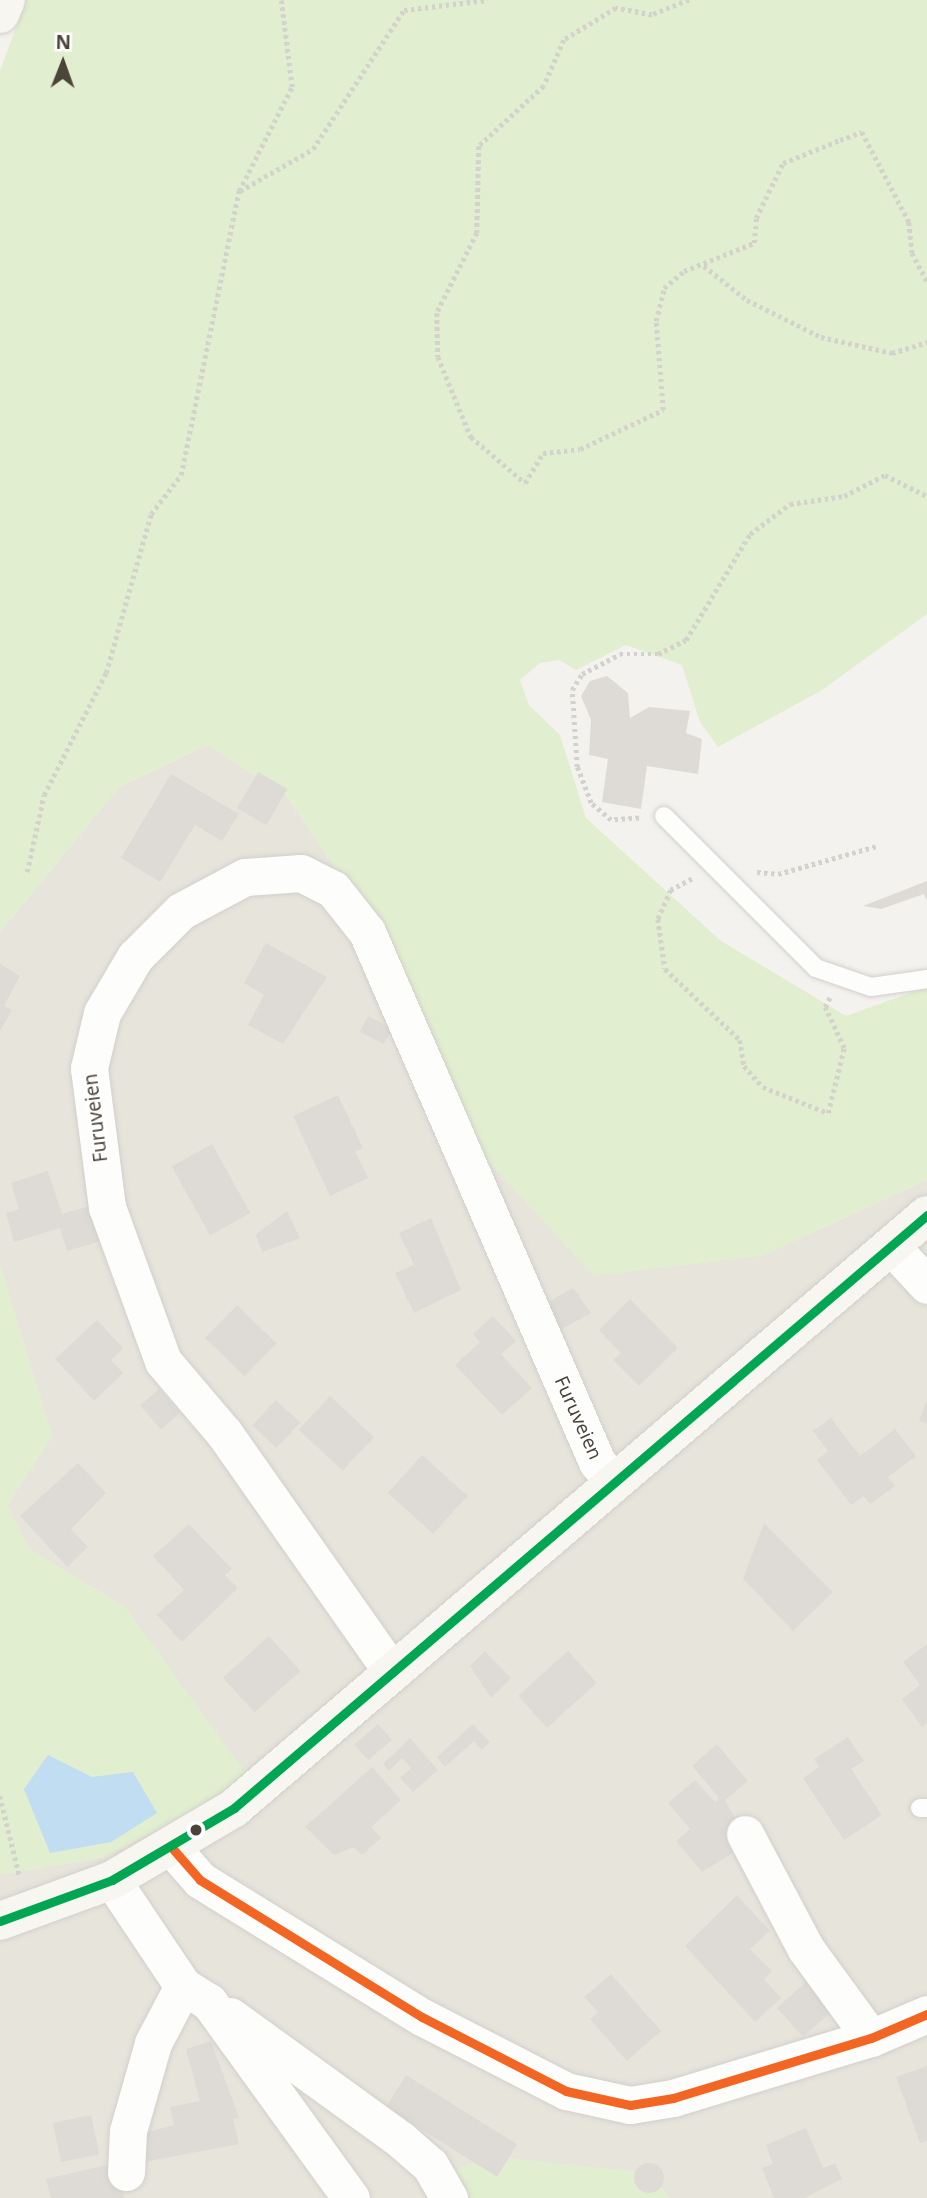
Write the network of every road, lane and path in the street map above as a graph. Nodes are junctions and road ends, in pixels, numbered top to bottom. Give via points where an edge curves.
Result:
1 (6, 0) edge
2 (281, 0) edge
3 (488, 0) edge
4 (689, 0) edge
5 (0, 14) edge
6 (239, 191) junction
7 (703, 265) junction
8 (927, 281) edge
9 (927, 342) edge
10 (927, 496) edge
11 (664, 816) joint
12 (877, 846) dead end
13 (714, 867) junction
14 (27, 872) dead end
15 (927, 979) edge
16 (839, 981) junction
17 (927, 1214) edge
18 (891, 1246) junction
19 (927, 1285) edge
20 (613, 1481) junction
21 (392, 1672) junction
22 (0, 1796) edge
23 (745, 1834) dead end
24 (173, 1849) junction
25 (112, 1880) junction
26 (14, 1916) edge
27 (196, 1994) junction
28 (927, 2014) edge
29 (872, 2038) junction
30 (127, 2172) dead end
31 (351, 2198) edge
32 (449, 2198) edge

1 - 5 main road
2 - 6 path via 292,87
3 - 6 path via 404,10 313,149
4 - 7 path via 652,15 616,8 564,40 544,86 479,146 477,233 437,313 438,356 471,437 525,483 543,453 580,449 663,410 656,321 664,288
6 - 14 path via 181,475 151,514 106,673 44,795
7 - 8 path via 754,243 756,218 783,163 862,132 909,222 912,253
7 - 9 path via 747,300 821,337 892,353
10 - 11 path via 885,475 844,496 790,504 750,534 686,640 658,654 620,654 582,674 572,690 577,767 591,803 611,820
11 - 13 lane
12 - 13 path via 778,874
13 - 16 lane via 816,968
13 - 16 path via 671,890 658,919 665,969 740,1040 744,1066 763,1087 828,1113 844,1048 825,1007
15 - 16 lane via 871,987
17 - 18 main road
18 - 19 street
18 - 20 main road
20 - 21 main road
20 - 21 street, Furuveien via 597,1462 367,932 333,889 301,873 246,877 181,911 135,957 102,1013 89,1068 107,1207 163,1361 224,1433
21 - 24 main road via 289,1764
22 - 26 path
23 - 29 street via 806,1949
24 - 25 main road
24 - 29 street via 200,1880 422,2017 566,2091 630,2105 673,2098
25 - 26 main road
25 - 27 street
27 - 30 street via 153,2043 128,2131
27 - 31 street
27 - 32 street via 401,2140 430,2165
28 - 29 street

